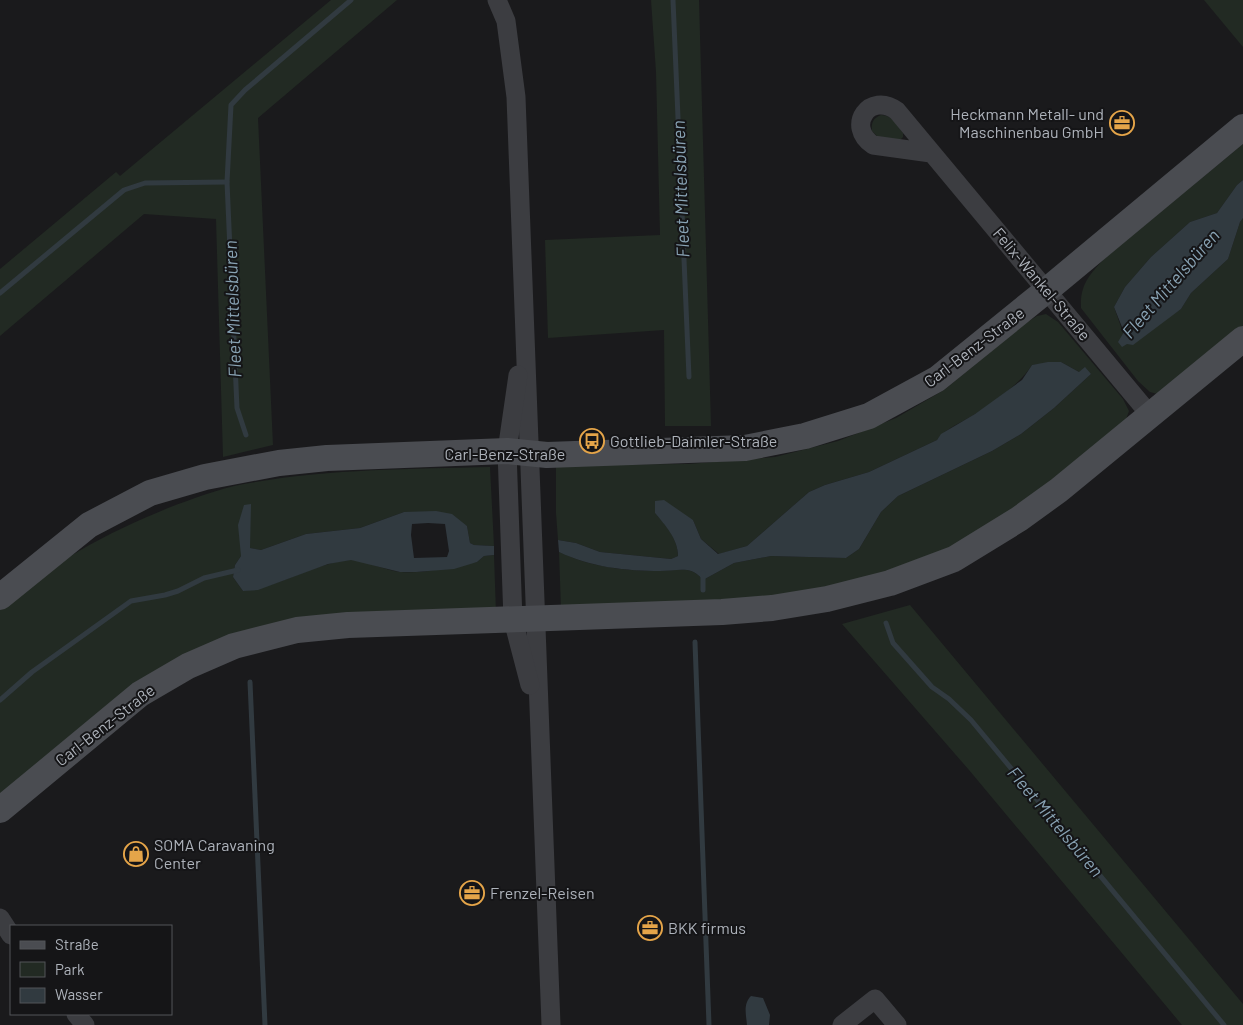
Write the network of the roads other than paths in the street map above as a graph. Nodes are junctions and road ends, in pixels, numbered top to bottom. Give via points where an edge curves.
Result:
1 (497, 0) edge
2 (1243, 127) edge
3 (931, 153) dead end
4 (1047, 290) junction
5 (1243, 339) edge
6 (1151, 416) junction
7 (518, 451) junction
8 (0, 597) edge
9 (524, 620) junction
10 (0, 810) edge
11 (0, 918) edge
12 (0, 924) edge
13 (10, 933) edge
14 (10, 934) edge
15 (77, 1015) edge
16 (85, 1025) edge
17 (551, 1025) edge
18 (842, 1025) edge
19 (897, 1025) edge

1 - 7 street via 506,21 516,96 524,341
2 - 4 street, Carl-Benz-Straße
3 - 4 street, Felix-Wankel-Straße
4 - 6 street, Felix-Wankel-Straße
4 - 7 street, Carl-Benz-Straße via 937,379 869,416 806,436 744,448 547,455
5 - 6 street, Carl-Benz-Straße
6 - 9 street, Carl-Benz-Straße via 1019,519 954,560 890,583 772,608
7 - 8 street, Carl-Benz-Straße via 327,458 205,477 150,493 89,524
7 - 9 street
9 - 10 street, Carl-Benz-Straße via 348,625 297,630 234,646 188,666 140,694
9 - 17 street via 538,715
11 - 13 street
12 - 14 street
15 - 16 street
18 - 19 street via 875,999

